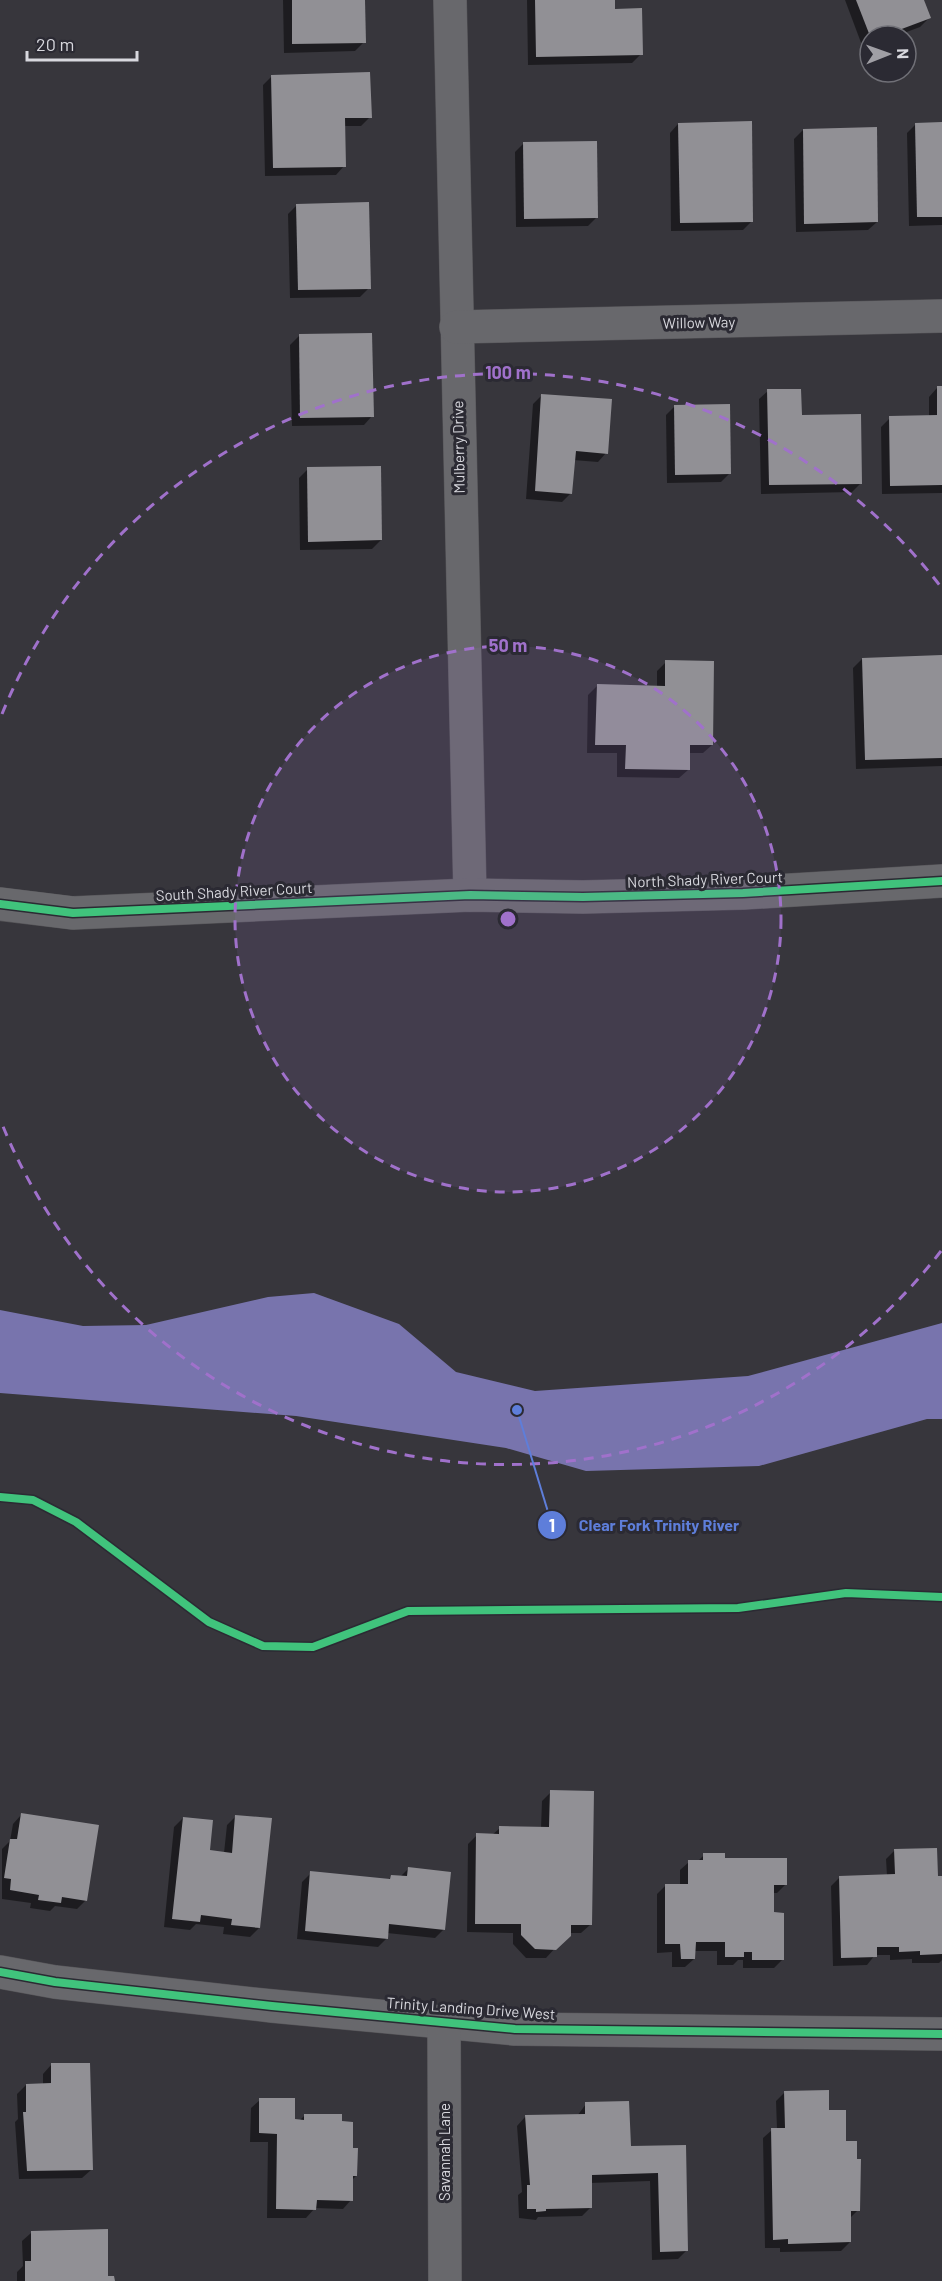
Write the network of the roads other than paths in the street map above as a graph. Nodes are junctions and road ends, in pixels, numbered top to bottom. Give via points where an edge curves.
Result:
1 (450, 0) edge
2 (942, 316) edge
3 (456, 327) junction
4 (942, 881) edge
5 (470, 895) junction
6 (0, 904) edge
7 (0, 1972) edge
8 (444, 2023) junction
9 (942, 2034) edge
10 (445, 2281) edge

1 - 3 street, Mulberry Drive
2 - 3 street, Willow Way
3 - 5 street, Mulberry Drive
4 - 5 street, North Shady River Court via 743,893
5 - 6 street, South Shady River Court via 73,913
7 - 8 street, Trinity Landing Drive West via 55,1982
8 - 9 street, Trinity Landing Drive West via 515,2028
8 - 10 street, Savannah Lane

